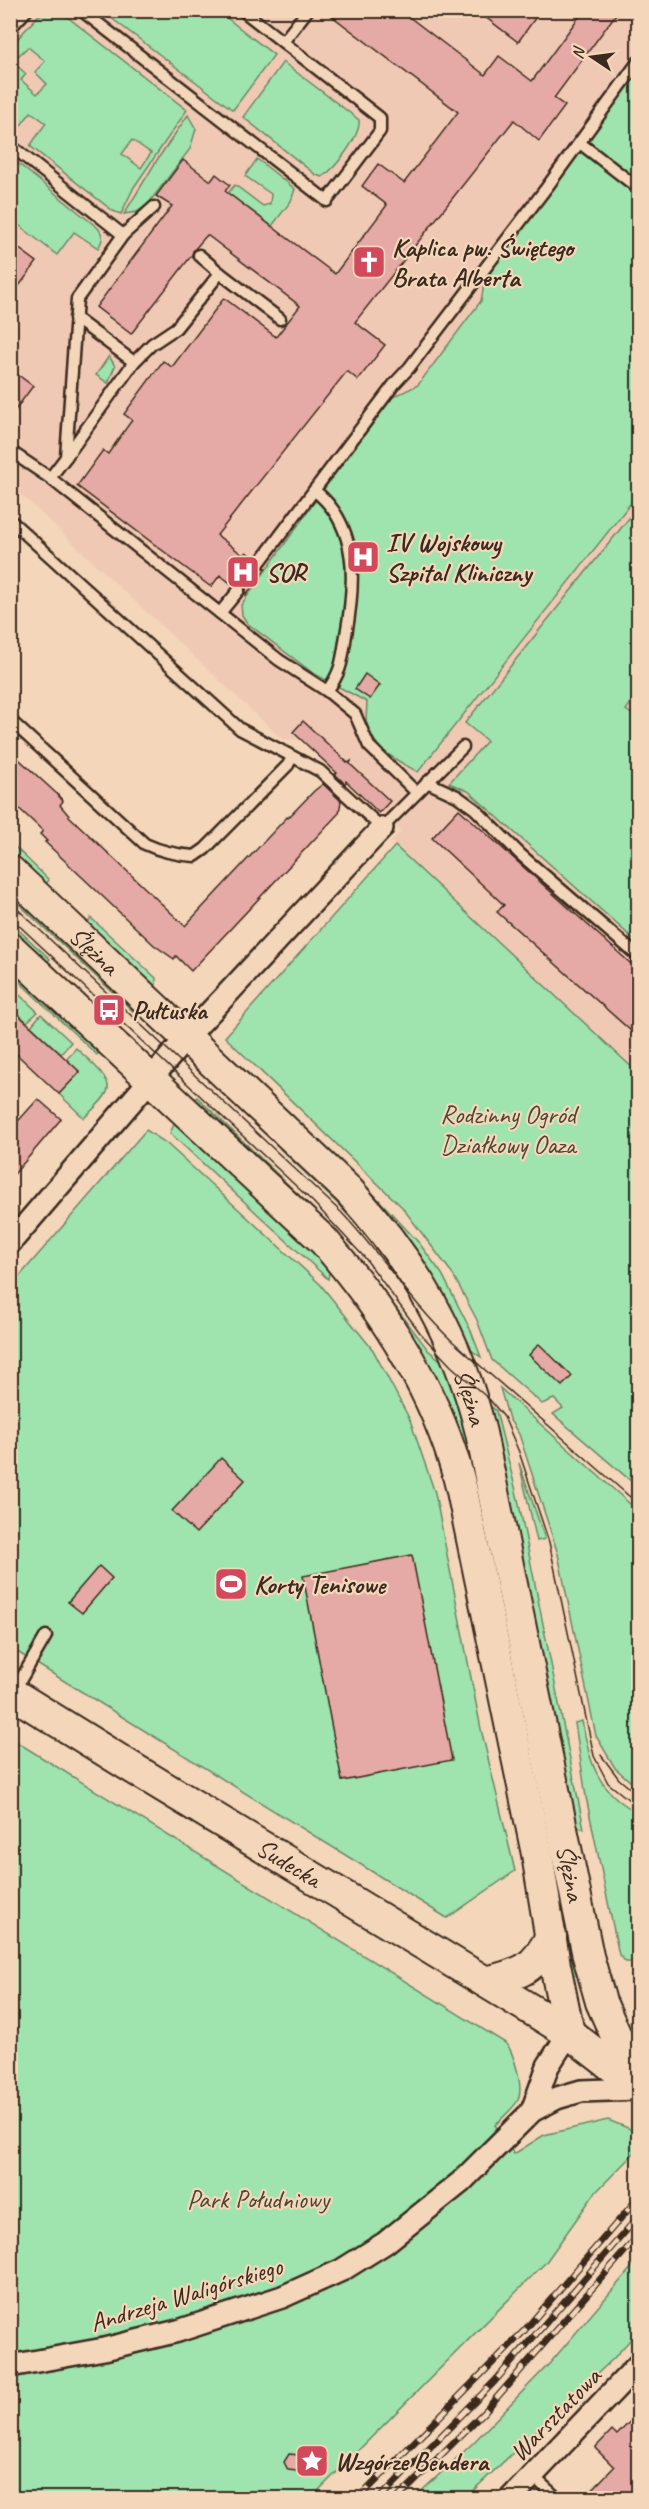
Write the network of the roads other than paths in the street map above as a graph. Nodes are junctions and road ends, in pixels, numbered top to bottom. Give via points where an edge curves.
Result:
1 (27, 10) edge
2 (81, 10) edge
3 (242, 10) edge
4 (308, 10) edge
5 (10, 28) edge
6 (283, 42) junction
7 (639, 62) edge
8 (579, 143) junction
9 (10, 145) edge
10 (639, 188) edge
11 (154, 207) dead end
12 (123, 235) junction
13 (199, 255) dead end
14 (220, 273) junction
15 (75, 318) junction
16 (280, 319) dead end
17 (134, 362) junction
18 (10, 451) edge
19 (66, 457) junction
20 (50, 478) junction
21 (314, 490) junction
22 (10, 520) edge
23 (260, 562) dead end
24 (239, 590) dead end
25 (220, 613) junction
26 (327, 691) junction
27 (10, 720) edge
28 (463, 747) dead end
29 (292, 757) junction
30 (427, 782) junction
31 (416, 792) junction
32 (382, 828) junction
33 (10, 871) edge
34 (10, 948) edge
35 (639, 956) edge
36 (187, 1037) junction
37 (152, 1079) junction
38 (10, 1243) edge
39 (46, 1636) dead end
40 (12, 1692) edge
41 (551, 1936) junction
42 (486, 1982) junction
43 (569, 2033) junction
44 (639, 2087) edge
45 (532, 2111) junction
46 (10, 2366) edge
47 (639, 2366) edge
48 (534, 2477) junction
49 (511, 2499) edge
50 (557, 2499) edge

1 - 5 lane
2 - 6 lane via 327,201 380,131 380,118
3 - 6 lane
4 - 6 lane
7 - 8 lane
8 - 10 lane
8 - 21 lane
9 - 12 lane
11 - 12 lane
12 - 15 lane via 76,299
13 - 14 lane
14 - 16 lane
14 - 17 lane via 176,328
15 - 17 lane
15 - 19 lane
17 - 19 lane
18 - 20 lane
19 - 20 lane
20 - 25 lane
21 - 23 lane
21 - 26 lane via 329,502 345,532 354,571 339,675
22 - 29 lane via 240,729
24 - 25 lane
25 - 26 lane via 279,660
26 - 31 lane via 355,714 369,746
27 - 29 lane via 146,844 178,855 195,856 205,849
28 - 30 lane
29 - 32 lane via 320,771
30 - 31 lane
30 - 35 lane via 475,809 521,855
31 - 32 lane
32 - 36 street
33 - 36 main road, Ślężna
34 - 37 main road, Ślężna
36 - 37 street
36 - 44 main road, Ślężna via 375,1219 426,1292 459,1360 473,1400 492,1483 588,1956 601,2001
37 - 38 street
37 - 41 main road, Ślężna via 324,1241 354,1276 415,1369 459,1474
39 - 40 lane
40 - 42 main road, Sudecka
41 - 42 main road via 532,1965 512,1976
41 - 43 main road, Ślężna
42 - 43 main road, Sudecka
43 - 44 main road
43 - 45 street, Andrzeja Waligórskiego via 548,2066
44 - 45 street, Andrzeja Waligórskiego via 581,2091
45 - 46 street, Andrzeja Waligórskiego via 486,2159 420,2217 342,2270 273,2301 178,2331
47 - 48 street, Warsztatowa
48 - 49 street, Warsztatowa
48 - 50 lane

